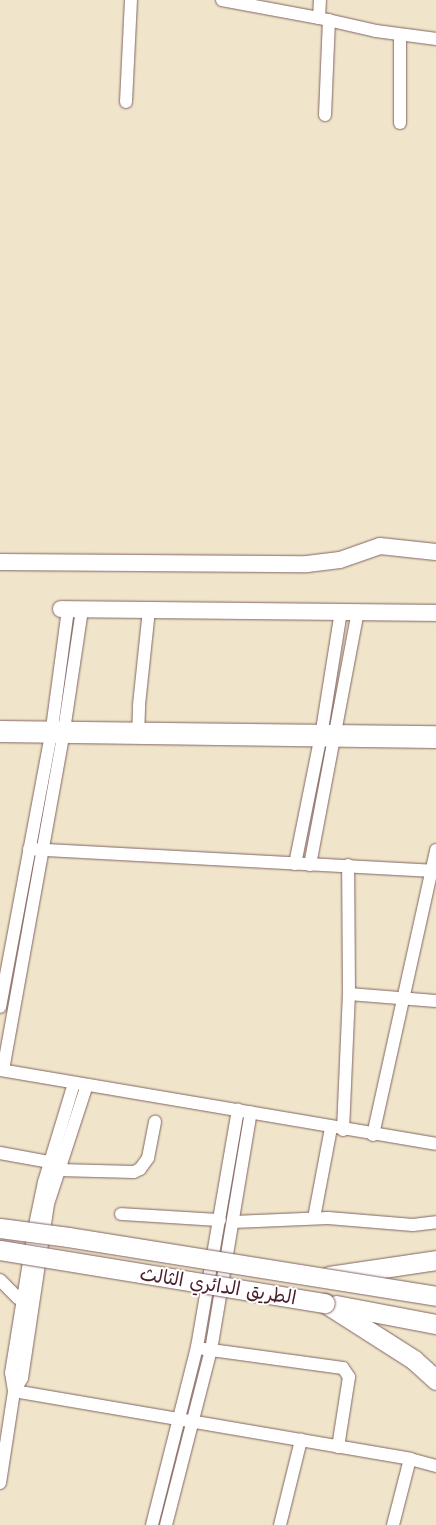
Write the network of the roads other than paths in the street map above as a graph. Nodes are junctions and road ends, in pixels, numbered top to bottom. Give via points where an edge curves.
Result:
1 (131, 0) edge
2 (222, 0) edge
3 (320, 0) edge
4 (324, 19) junction
5 (400, 35) junction
6 (436, 39) edge
7 (126, 102) dead end
8 (325, 115) dead end
9 (400, 123) dead end
10 (436, 552) edge
11 (0, 562) edge
12 (70, 609) joint
13 (149, 610) junction
14 (341, 610) junction
15 (358, 610) junction
16 (436, 612) edge
17 (0, 727) edge
18 (436, 732) edge
19 (57, 733) junction
20 (138, 734) junction
21 (321, 735) junction
22 (335, 735) junction
23 (0, 736) edge
24 (436, 742) edge
25 (29, 849) junction
26 (42, 850) junction
27 (436, 850) edge
28 (295, 864) junction
29 (310, 864) junction
30 (348, 865) junction
31 (434, 871) edge
32 (350, 994) junction
33 (403, 998) junction
34 (436, 1000) edge
35 (0, 1007) edge
36 (2, 1070) edge
37 (81, 1084) junction
38 (244, 1111) junction
39 (155, 1122) dead end
40 (337, 1129) junction
41 (373, 1135) junction
42 (436, 1144) edge
43 (0, 1153) edge
44 (54, 1166) junction
45 (121, 1214) dead end
46 (0, 1218) edge
47 (314, 1218) junction
48 (220, 1220) junction
49 (233, 1222) junction
50 (436, 1222) edge
51 (0, 1228) edge
52 (68, 1237) junction
53 (0, 1250) edge
54 (436, 1260) edge
55 (315, 1278) junction
56 (0, 1280) edge
57 (436, 1296) edge
58 (28, 1302) junction
59 (325, 1303) junction
60 (436, 1324) edge
61 (197, 1347) junction
62 (211, 1350) junction
63 (436, 1380) edge
64 (14, 1391) junction
65 (179, 1419) junction
66 (195, 1421) junction
67 (301, 1440) junction
68 (338, 1447) junction
69 (410, 1459) junction
70 (436, 1466) edge
71 (0, 1482) edge
72 (152, 1525) edge
73 (166, 1525) edge
74 (280, 1525) edge
75 (393, 1525) edge

1 - 7 street
2 - 4 street
3 - 4 street
4 - 5 street
4 - 8 street
5 - 6 street
5 - 9 street
10 - 11 main road via 380,546 340,560 308,564
12 - 13 main road
12 - 19 street
13 - 14 main road
13 - 20 street
14 - 15 main road
14 - 21 street
15 - 16 main road
15 - 22 street
17 - 19 street
18 - 22 street
19 - 20 street
19 - 23 street
19 - 25 street
19 - 26 street
20 - 21 street
21 - 22 street
21 - 28 street
22 - 24 street
22 - 29 street
25 - 26 street
25 - 35 street
26 - 28 street
26 - 36 street
27 - 31 street
28 - 29 street
29 - 30 street
30 - 31 street
30 - 32 street
31 - 33 street
32 - 33 street
32 - 40 street
33 - 34 street
33 - 41 street
36 - 37 street
37 - 38 street
37 - 44 street
38 - 40 street
38 - 48 street
38 - 49 street
39 - 44 street via 148,1158 134,1172
40 - 41 street
40 - 47 street
41 - 42 street
43 - 44 street
44 - 58 street via 39,1201
45 - 48 street
46 - 52 highway, bridge
47 - 49 street
47 - 50 street via 413,1225
48 - 61 street
49 - 62 street
51 - 52 highway, الطريق الدائري الثالث, bridge
52 - 55 highway, الطريق الدائري الثالث, bridge
53 - 59 highway, الطريق الدائري الثالث, bridge
54 - 55 highway, bridge
55 - 57 highway, الطريق الدائري الثالث, bridge
56 - 58 street
58 - 64 street via 11,1378
59 - 60 highway, الطريق الدائري الثالث
59 - 63 highway via 414,1360
61 - 62 street
61 - 65 street
62 - 66 street
62 - 68 street via 343,1368 348,1376
64 - 65 street
64 - 71 street
65 - 66 street
65 - 72 street
66 - 67 street
66 - 73 street
67 - 68 street
67 - 74 street
68 - 69 street
69 - 70 street
69 - 75 street

